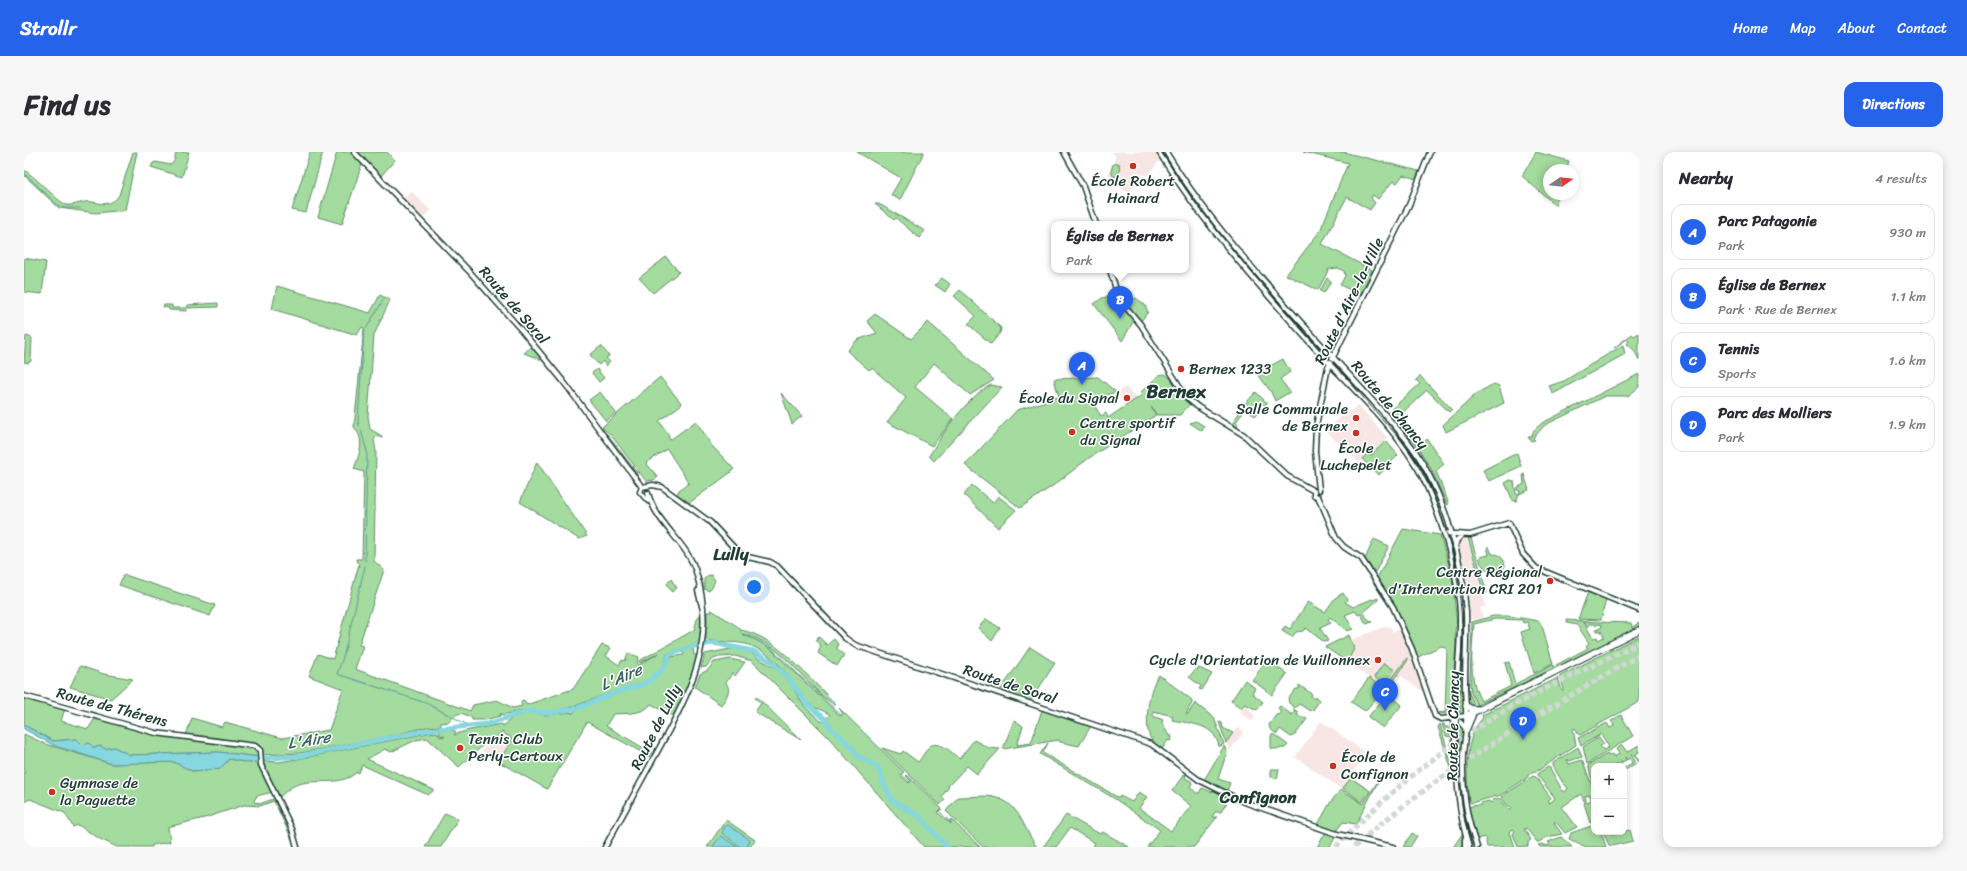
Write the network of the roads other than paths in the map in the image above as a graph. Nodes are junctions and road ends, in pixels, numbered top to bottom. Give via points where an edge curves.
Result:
1 (354, 152) edge
2 (1064, 152) edge
3 (1159, 152) edge
4 (1166, 152) edge
5 (1430, 152) edge
6 (1095, 221) edge
7 (1111, 273) edge
8 (1333, 356) junction
9 (1330, 363) junction
10 (645, 490) junction
11 (1316, 491) junction
12 (1444, 533) junction
13 (1451, 534) junction
14 (1462, 535) junction
15 (1455, 549) junction
16 (1639, 610) edge
17 (1639, 630) edge
18 (1639, 633) edge
19 (24, 696) edge
20 (1466, 706) junction
21 (1480, 708) junction
22 (1469, 716) junction
23 (1454, 718) junction
24 (1466, 730) junction
25 (1465, 835) junction
26 (297, 847) edge
27 (605, 847) edge
28 (1392, 847) edge
29 (1465, 847) edge
30 (1469, 847) edge
31 (1477, 847) edge

1 - 10 main road, Route de Soral via 503,309
2 - 6 main road via 1083,186
3 - 9 main road, Route de Chancy via 1180,185 1222,239
4 - 8 main road, Route de Chancy via 1193,193 1229,239
5 - 8 main road, Route d'Aire-la-Ville via 1409,205
7 - 11 main road via 1119,299 1141,325 1184,395 1198,407 1240,432 1287,476
8 - 9 main road, Route d'Aire-la-Ville
8 - 13 main road, Route de Chancy via 1415,450 1435,488
9 - 11 main road, Route d'Aire-la-Ville via 1316,426
9 - 12 main road, Route de Chancy via 1410,454 1427,487
10 - 27 main road, Route de Lully via 657,519 690,564 703,610 703,640 699,663 678,713
10 - 28 main road, Route de Soral via 657,486 666,490 708,521 738,552 777,566 845,638 855,645 1151,744 1193,776 1244,802 1336,834
11 - 23 main road, Route d'Aire-la-Ville via 1321,494 1318,497 1336,538 1344,547 1361,558 1393,608 1412,649 1435,716 1439,719
12 - 13 main road
12 - 23 main road, Route de Chancy via 1454,570 1460,610
13 - 14 main road
13 - 15 main road, Route de Chancy
14 - 15 main road via 1457,540
14 - 16 main road via 1478,533 1509,523 1523,554 1536,568
15 - 20 main road, Route de Chancy via 1466,611
17 - 21 highway
18 - 22 highway
19 - 26 main road, Route de Thérens via 159,734 252,744 259,748 261,763 292,829
20 - 21 highway via 1472,709
20 - 22 main road, Route de Chancy
21 - 22 highway
22 - 23 main road
22 - 24 highway
23 - 24 main road
23 - 25 main road, Route de Chancy via 1457,786
24 - 31 main road, Route de Chancy via 1463,760 1464,791 1470,829
25 - 29 main road
25 - 30 main road, Route de Chancy

